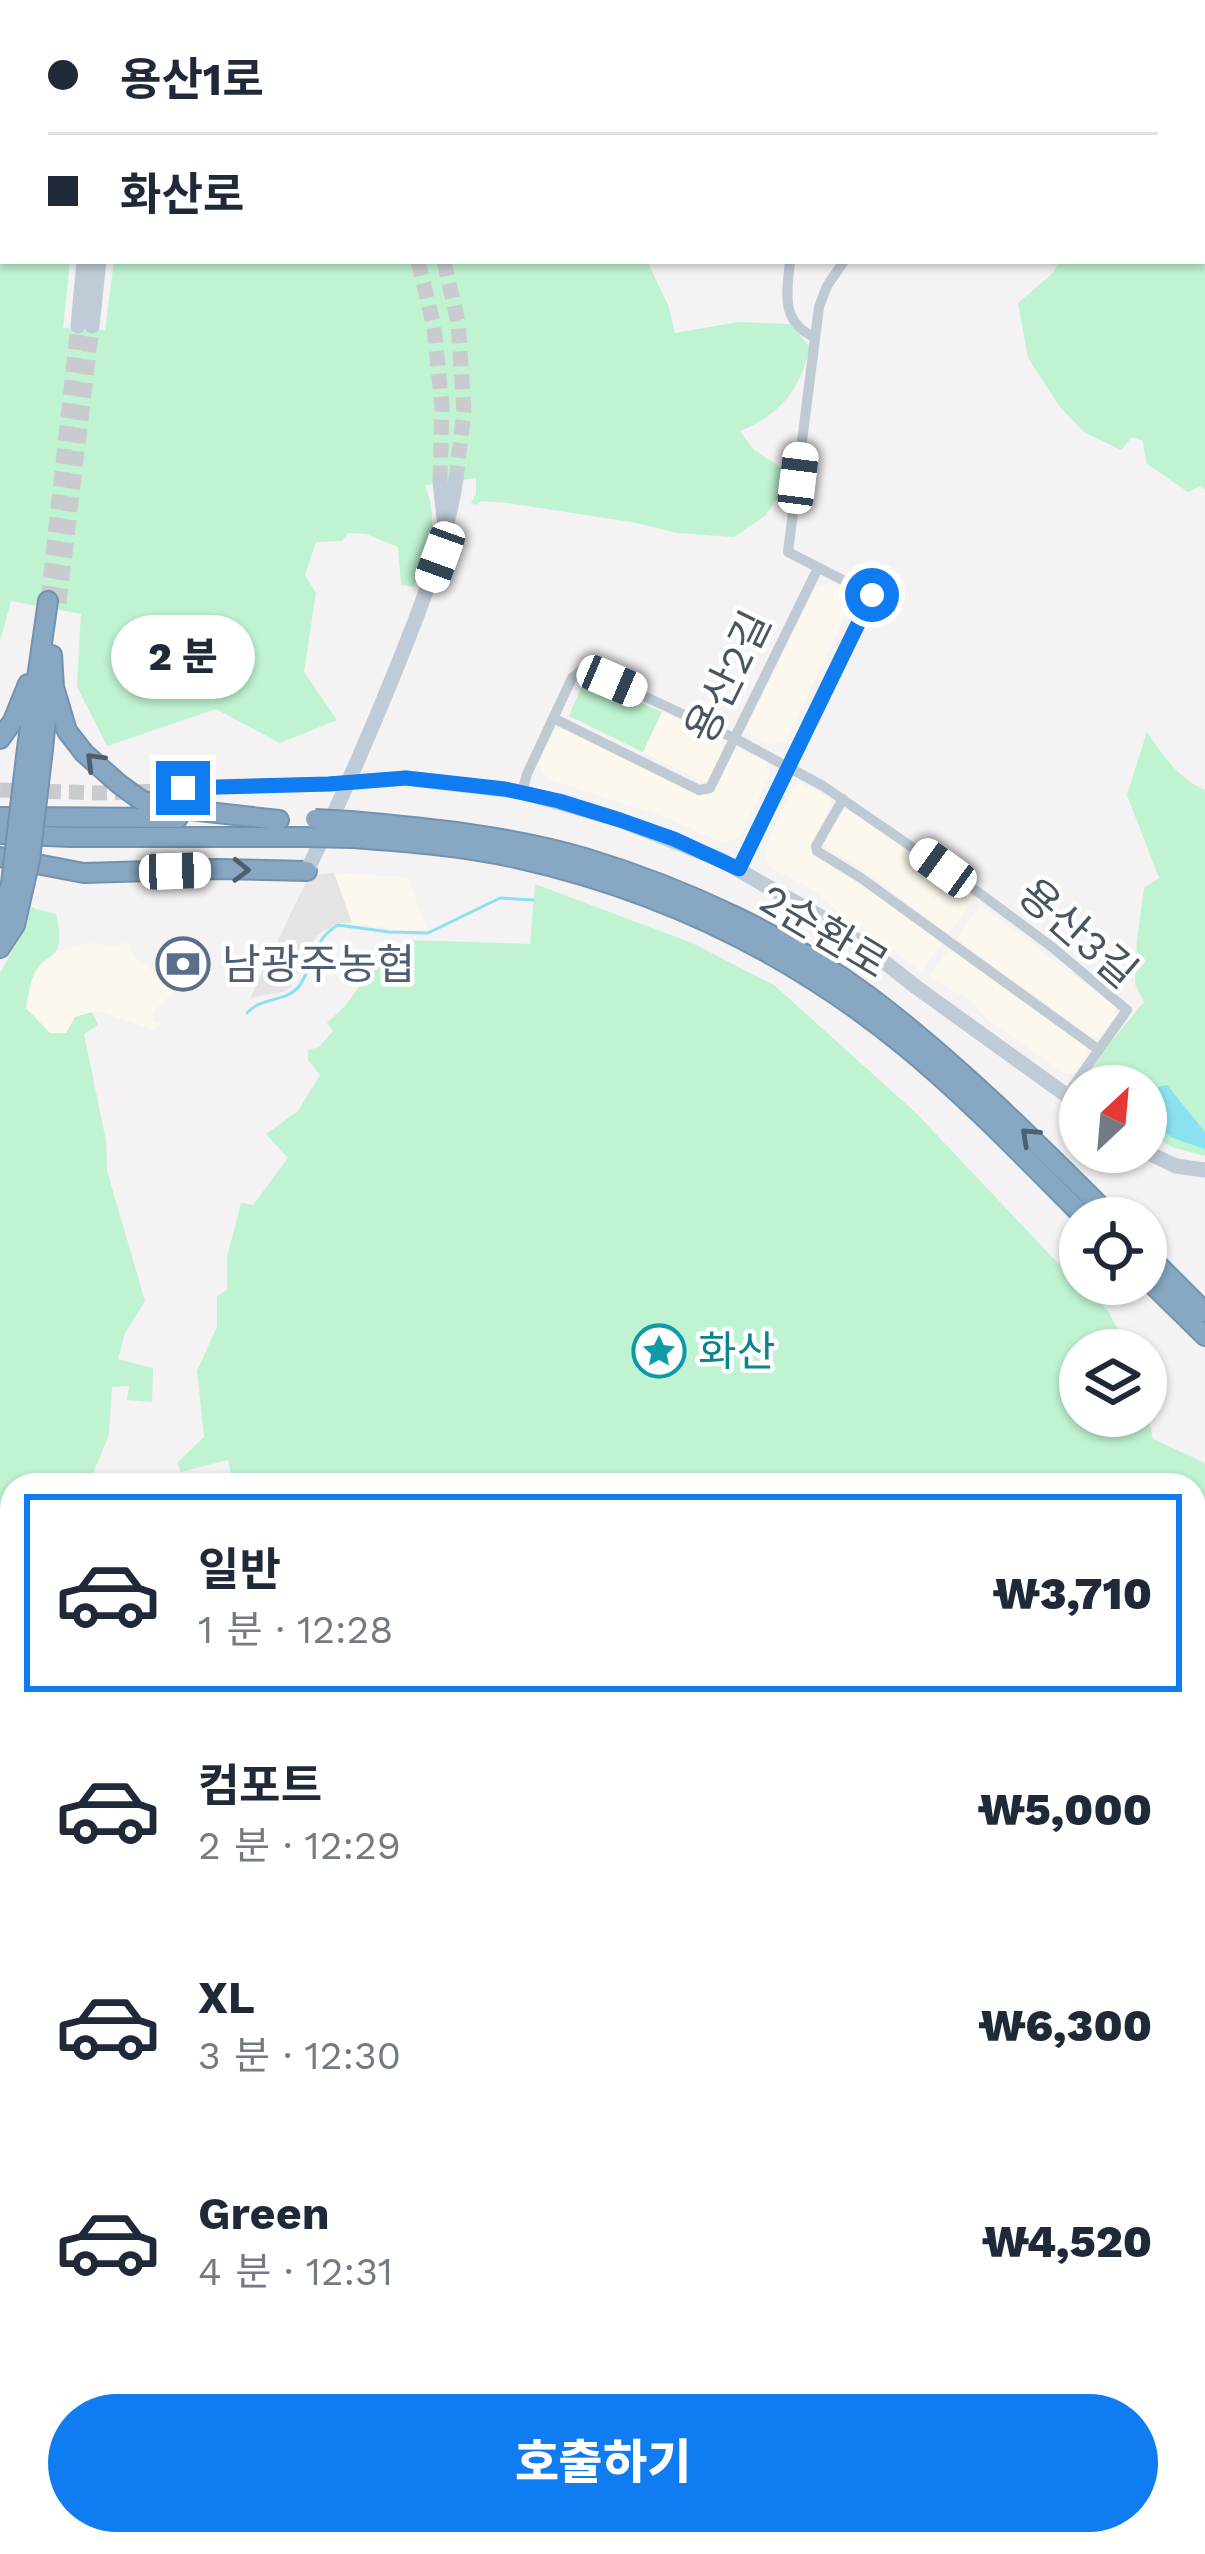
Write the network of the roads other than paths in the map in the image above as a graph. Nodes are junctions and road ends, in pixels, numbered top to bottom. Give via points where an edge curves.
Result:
1 (84, 264) edge
2 (98, 264) edge
3 (790, 264) edge
4 (842, 264) edge
5 (814, 337) junction
6 (448, 480) tunnel mouth
7 (818, 568) junction
8 (872, 595) joint
9 (53, 602) tunnel mouth
10 (47, 653) junction
11 (553, 718) junction
12 (734, 738) junction
13 (0, 739) edge
14 (789, 767) junction
15 (349, 782) junction
16 (161, 791) tunnel mouth
17 (523, 792) junction
18 (843, 799) junction
19 (0, 817) edge
20 (279, 820) junction
21 (310, 828) junction
22 (352, 830) junction
23 (0, 834) edge
24 (0, 857) edge
25 (739, 869) junction
26 (307, 871) joint
27 (5, 924) edge
28 (0, 948) edge
29 (1099, 1050) junction
30 (1092, 1065) edge
31 (1059, 1089) edge
32 (1167, 1162) edge
33 (1205, 1170) edge
34 (1064, 1197) edge
35 (1090, 1197) edge
36 (1167, 1273) edge
37 (1167, 1299) edge
38 (1205, 1312) edge
39 (1205, 1336) edge

1 - 2 main road via 85,326
3 - 5 street via 789,313
4 - 5 street via 827,286
5 - 7 street via 788,552
6 - 15 main road via 440,557
7 - 8 street
7 - 12 street, 용산2길
8 - 14 main road
9 - 10 highway
10 - 13 highway
20 -> 10 highway via 141,800 68,731
10 - 27 highway, bridge via 30,860
11 - 12 street, 용산3길 via 572,678 586,670
11 - 12 street, 용산2길 via 705,790
11 - 17 street
12 - 14 street, 용산3길
14 - 18 street, 용산3길
14 - 25 main road
15 - 16 main road
15 - 17 main road via 406,778
15 - 26 main road
17 - 25 main road via 638,826
18 - 29 street, 용산3길 via 1127,1010
18 - 29 street via 818,851
19 - 20 highway, 2순환로
20 - 21 highway, 2순환로
21 - 22 highway, 2순환로, bridge
21 - 23 highway, 2순환로
22 - 34 highway, 2순환로 via 514,858 722,928 792,966 908,1049
35 -> 22 highway, 2순환로 via 868,996 754,927 582,858 503,839
24 -> 26 highway via 84,872
25 - 31 main road via 858,941
27 - 28 highway
29 - 30 street, 용산3길
32 - 33 main road
36 - 38 highway
37 - 39 highway

